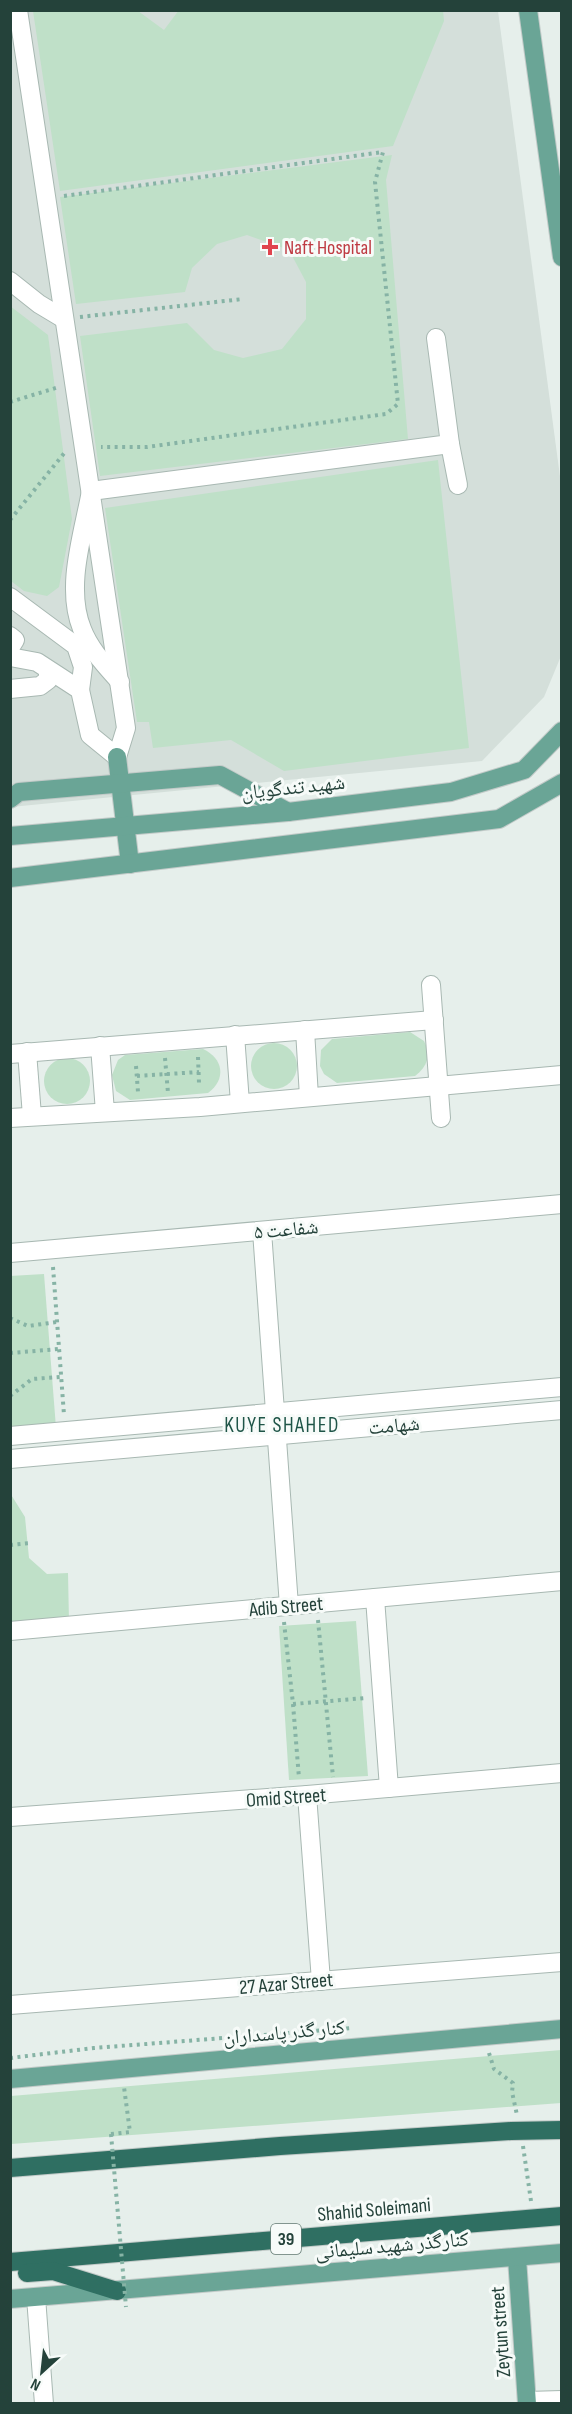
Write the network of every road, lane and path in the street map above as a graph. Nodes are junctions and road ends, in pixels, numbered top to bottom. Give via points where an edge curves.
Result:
1 (18, 10) edge
2 (528, 10) edge
3 (45, 199) junction
4 (561, 257) edge
5 (10, 281) edge
6 (243, 299) dead end
7 (64, 319) junction
8 (436, 338) dead end
9 (74, 382) junction
10 (10, 402) edge
11 (450, 444) junction
12 (84, 448) junction
13 (458, 485) dead end
14 (91, 491) junction
15 (10, 520) edge
16 (10, 597) edge
17 (10, 636) edge
18 (10, 648) edge
19 (10, 657) edge
20 (48, 670) junction
21 (120, 682) junction
22 (10, 689) edge
23 (80, 690) junction
24 (126, 728) junction
25 (561, 731) edge
26 (90, 735) junction
27 (117, 757) junction
28 (122, 783) junction
29 (561, 783) edge
30 (451, 792) junction
31 (10, 799) edge
32 (288, 812) junction
33 (458, 824) junction
34 (125, 826) junction
35 (10, 836) edge
36 (130, 864) junction
37 (10, 878) edge
38 (431, 985) dead end
39 (434, 1020) junction
40 (305, 1030) junction
41 (235, 1035) junction
42 (164, 1041) junction
43 (100, 1046) junction
44 (19, 1053) edge
45 (198, 1054) dead end
46 (136, 1066) dead end
47 (199, 1072) junction
48 (166, 1074) junction
49 (561, 1075) edge
50 (137, 1076) junction
51 (199, 1083) dead end
52 (440, 1086) junction
53 (138, 1092) dead end
54 (309, 1097) junction
55 (240, 1103) junction
56 (169, 1108) junction
57 (105, 1112) junction
58 (32, 1116) junction
59 (10, 1118) edge
60 (441, 1118) dead end
61 (561, 1204) edge
62 (262, 1231) junction
63 (51, 1249) junction
64 (10, 1253) edge
65 (10, 1318) edge
66 (57, 1322) junction
67 (59, 1348) junction
68 (10, 1353) edge
69 (61, 1377) junction
70 (561, 1387) edge
71 (10, 1396) edge
72 (561, 1410) edge
73 (274, 1413) junction
74 (65, 1431) junction
75 (277, 1435) junction
76 (10, 1436) edge
77 (10, 1459) edge
78 (31, 1543) dead end
79 (10, 1545) edge
80 (561, 1581) edge
81 (375, 1598) junction
82 (316, 1603) junction
83 (285, 1606) junction
84 (10, 1631) edge
85 (382, 1696) junction
86 (326, 1701) junction
87 (292, 1704) junction
88 (561, 1773) edge
89 (388, 1788) junction
90 (303, 1791) junction
91 (334, 1793) junction
92 (10, 1817) edge
93 (561, 1962) edge
94 (321, 1981) junction
95 (10, 2005) edge
96 (358, 2027) dead end
97 (561, 2029) edge
98 (119, 2046) junction
99 (10, 2058) edge
100 (121, 2069) junction
101 (10, 2079) edge
102 (561, 2130) edge
103 (10, 2168) edge
104 (561, 2217) edge
105 (561, 2253) edge
106 (517, 2258) junction
107 (10, 2262) edge
108 (10, 2274) edge
109 (36, 2297) junction
110 (10, 2299) edge
111 (122, 2299) junction
112 (561, 2400) edge
113 (527, 2402) edge
114 (44, 2403) edge

1 - 3 street
2 - 4 main road
3 - 7 street
3 - 12 path via 383,152 375,182 398,404 386,414 159,446
5 - 7 street
6 - 7 path
7 - 9 street
8 - 11 street
9 - 10 path
9 - 12 street
11 - 13 street
11 - 14 street
12 - 14 street
12 - 15 path via 67,451
14 - 21 street
14 - 21 street via 74,588 81,629
16 - 23 street via 76,646 83,667
17 - 18 street via 15,640
19 - 20 street via 37,662
20 - 22 street via 48,680 40,686
20 - 23 street
21 - 24 street
23 - 26 street
24 - 26 street via 113,737
24 - 27 street
25 - 30 main road, شهید تندگویان via 524,770
26 - 27 street
27 - 28 main road
28 - 31 main road via 19,792
28 - 32 main road via 220,775
28 - 34 main road
29 - 33 main road via 499,819
30 - 32 main road, شهید تندگویان
30 - 33 main road
32 - 34 main road, شهید تندگویان
33 - 36 main road
34 - 35 main road, شهید تندگویان
34 - 36 main road
36 - 37 main road
38 - 39 street
39 - 40 street
39 - 52 street
40 - 41 street
40 - 54 street
41 - 42 street
41 - 55 street
42 - 43 street
42 - 48 path
43 - 44 street
43 - 57 street
44 - 58 street
45 - 47 path
46 - 50 path
47 - 48 path
47 - 51 path
48 - 50 path
48 - 56 path
49 - 52 street
50 - 53 path
52 - 54 street
52 - 60 street
54 - 55 street
55 - 56 street
56 - 57 street
57 - 58 street
58 - 59 street
61 - 62 street, شفاعت ۵
62 - 63 street, شفاعت ۵
62 - 73 street
63 - 64 street, شفاعت ۵
63 - 66 path
65 - 66 path via 28,1326
66 - 67 path
67 - 68 path
67 - 69 path
69 - 71 path via 32,1379
69 - 74 path
70 - 73 street, شهامت
72 - 75 street, شهامت
73 - 74 street, شهامت
73 - 75 street
74 - 76 street, شهامت
75 - 77 street, شهامت
75 - 83 street
78 - 79 path
80 - 81 street, Adib Street
81 - 82 street, Adib Street
81 - 85 street
82 - 83 street, Adib Street
82 - 86 path
83 - 84 street, Adib Street
83 - 87 path
85 - 86 path
85 - 89 street
86 - 87 path
86 - 91 path
87 - 90 path
88 - 89 street, Omid Street
89 - 91 street, Omid Street
90 - 91 street, Omid Street
90 - 92 street, Omid Street
90 - 94 street
93 - 94 street, 27 Azar Street
94 - 95 street, 27 Azar Street
96 - 98 path
97 - 100 main road, کنار گذر پاسداران
98 - 99 path
98 - 100 path
100 - 101 main road, کنار گذر پاسداران
100 - 111 path, bridge via 130,2132 111,2134
102 - 103 highway via 511,2130
104 - 107 highway, Shahid Soleimani / 39
105 - 106 main road, کنارگذر شهید سلیمانی
106 - 111 main road, کنارگذر شهید سلیمانی
106 - 113 main road, Zeytun street
108 - 111 highway via 53,2271
109 - 110 main road, کنارگذر شهید سلیمانی
109 - 111 main road, کنارگذر شهید سلیمانی
109 - 114 street
112 - 113 street

